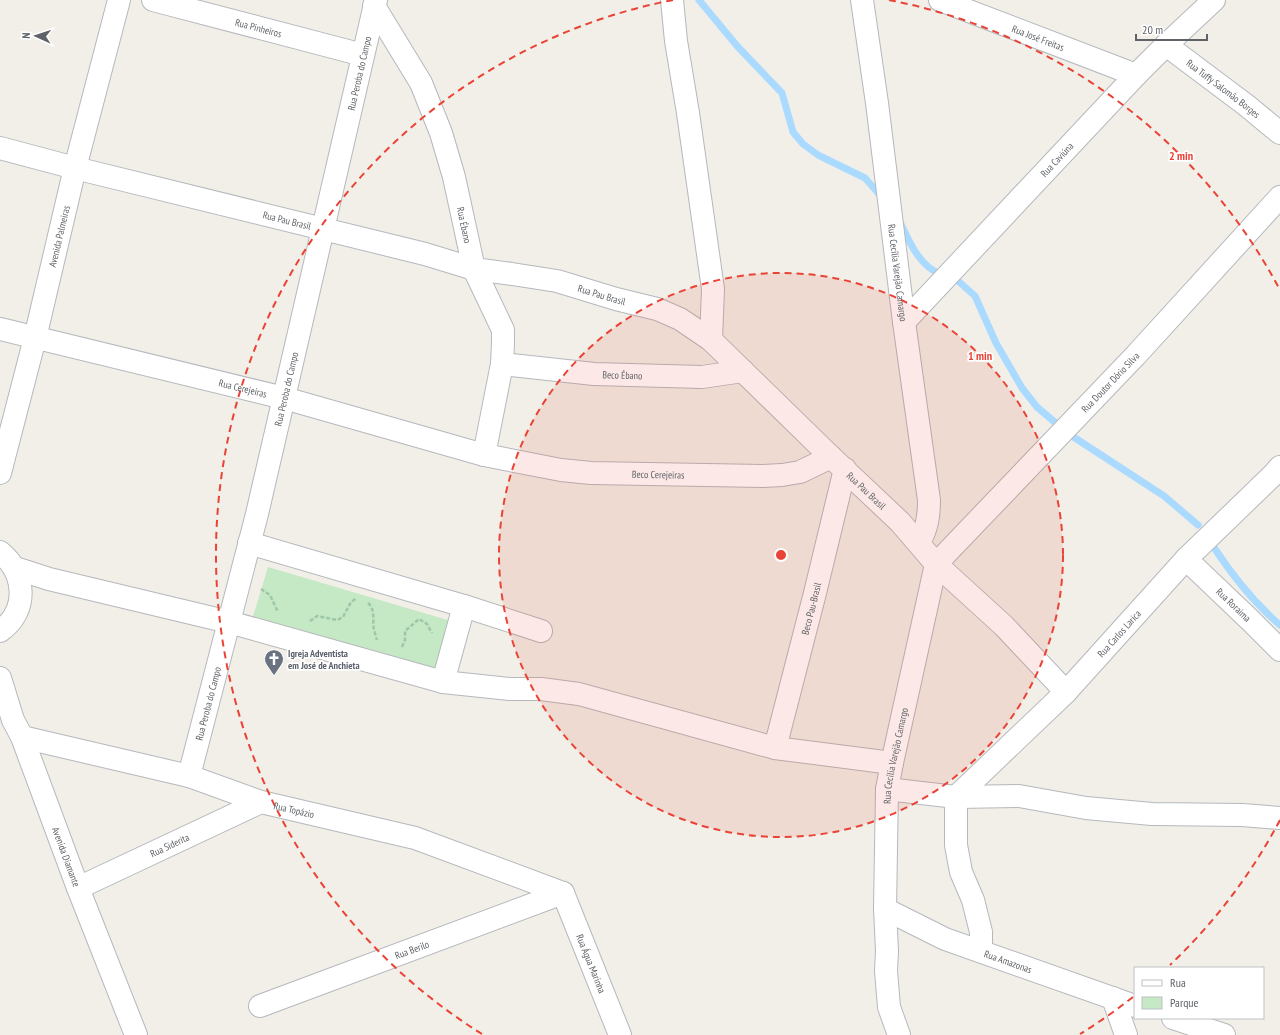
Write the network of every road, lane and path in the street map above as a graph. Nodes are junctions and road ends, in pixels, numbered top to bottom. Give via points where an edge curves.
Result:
1 (119, 0) edge
2 (153, 0) edge
3 (672, 0) edge
4 (862, 0) edge
5 (940, 0) edge
6 (1214, 0) edge
7 (375, 3) edge
8 (1166, 45) junction
9 (363, 54) junction
10 (1136, 75) junction
11 (1280, 133) edge
12 (0, 148) edge
13 (75, 168) junction
14 (1280, 197) edge
15 (323, 229) junction
16 (474, 269) junction
17 (904, 322) junction
18 (0, 329) edge
19 (35, 338) junction
20 (711, 340) junction
21 (502, 364) junction
22 (743, 371) junction
23 (284, 398) junction
24 (484, 455) junction
25 (838, 463) junction
26 (1280, 467) edge
27 (0, 473) edge
28 (249, 543) junction
29 (919, 544) junction
30 (0, 552) edge
31 (1186, 559) junction
32 (936, 564) junction
33 (15, 568) junction
34 (239, 583) junction
35 (361, 599) dead end
36 (365, 600) dead end
37 (464, 606) junction
38 (279, 615) dead end
39 (229, 622) junction
40 (306, 624) dead end
41 (0, 631) edge
42 (541, 631) dead end
43 (378, 643) dead end
44 (454, 646) junction
45 (400, 650) dead end
46 (1280, 650) edge
47 (0, 678) edge
48 (443, 682) junction
49 (1066, 692) junction
50 (12, 727) edge
51 (775, 748) junction
52 (892, 762) junction
53 (188, 776) junction
54 (887, 789) junction
55 (956, 797) junction
56 (262, 802) junction
57 (1280, 818) edge
58 (78, 888) junction
59 (563, 893) junction
60 (884, 909) junction
61 (981, 952) junction
62 (1113, 998) junction
63 (260, 1006) dead end
64 (1134, 1006) edge
65 (1176, 1019) edge
66 (136, 1035) edge
67 (620, 1035) edge
68 (899, 1035) edge
69 (1126, 1035) edge
70 (1224, 1035) edge

1 - 13 street, Avenida Palmeiras
2 - 9 street, Rua Pinheiros
3 - 20 street via 713,288
4 - 17 street, Rua Cecília Varejão Camargo
5 - 10 street, Rua José Freitas
6 - 8 street, Rua Caviúna
7 - 9 street, Rua Peroba do Campo
7 - 16 street, Rua Ébano via 421,83 441,133 454,178
8 - 10 street, Rua Caviúna
8 - 11 street, Rua Tuffy Salomão Borges
9 - 15 street, Rua Peroba do Campo
10 - 17 street, Rua Caviúna
12 - 13 street, Rua Pau Brasil
13 - 15 street, Rua Pau Brasil
13 - 19 street, Avenida Palmeiras
14 - 32 street, Rua Doutor Dório Silva via 1136,355
15 - 16 street, Rua Pau Brasil
15 - 23 street, Rua Peroba do Campo
16 - 20 street, Rua Pau Brasil via 557,281 657,308 680,319
16 - 21 street, Rua Ébano via 503,330
17 - 29 street, Rua Cecília Varejão Camargo via 929,500 926,530
18 - 19 street, Rua Cerejeiras
19 - 23 street, Rua Cerejeiras
19 - 27 street, Avenida Palmeiras
20 - 22 street, Rua Pau Brasil
21 - 22 street, Beco Ébano via 594,374 702,377
21 - 24 street, Rua Ébano
22 - 25 street, Rua Pau Brasil
23 - 24 street, Rua Cerejeiras
23 - 28 street, Rua Peroba do Campo
24 - 25 street, Beco Cerejeiras via 590,473 782,475
25 - 29 street, Rua Pau Brasil via 900,522
25 - 51 street, Beco Pau-Brasil via 815,593
26 - 31 street, Rua Carlos Larica
28 - 34 street, Rua Peroba do Campo
28 - 37 street
29 - 32 street, Rua Pau Brasil
30 - 33 street
31 - 46 street, Rua Roraima
31 - 49 street, Rua Carlos Larica
32 - 49 street, Rua Pau Brasil via 1004,626
32 - 52 street, Rua Cecília Varejão Camargo
33 - 39 street via 49,580
33 - 41 street via 21,589 20,599 12,619
34 - 38 path via 261,589 270,595
34 - 39 street, Rua Peroba do Campo
35 - 40 path via 357,598 351,602 343,617 337,620 317,616
36 - 43 path via 371,605
37 - 42 street
37 - 44 street
39 - 48 street
39 - 53 street, Rua Peroba do Campo
44 - 45 path via 437,641 426,624 419,619 405,631 405,640
44 - 48 street
47 - 50 street, Avenida Diamante
48 - 51 street via 579,694
49 - 55 street, Rua Carlos Larica
50 - 53 street, Rua Topázio
50 - 58 street, Avenida Diamante
51 - 52 street
52 - 54 street, Rua Cecília Varejão Camargo
53 - 56 street, Rua Topázio
54 - 55 street
54 - 60 street, Rua Cecília Varejão Camargo
55 - 57 street via 1019,796 1086,808 1152,814
55 - 61 street via 956,845 961,872 973,900
56 - 58 street, Rua Siderita
56 - 59 street, Rua Topázio via 415,838
58 - 66 street, Avenida Diamante
59 - 63 street, Rua Berilo
59 - 67 street, Rua Água Marinha
60 - 61 street, Rua Amazonas via 945,939
60 - 68 street, Rua Cecília Varejão Camargo via 886,984 889,1007
61 - 62 street, Rua Amazonas
62 - 64 street, Rua Amazonas
62 - 69 street
65 - 70 street

